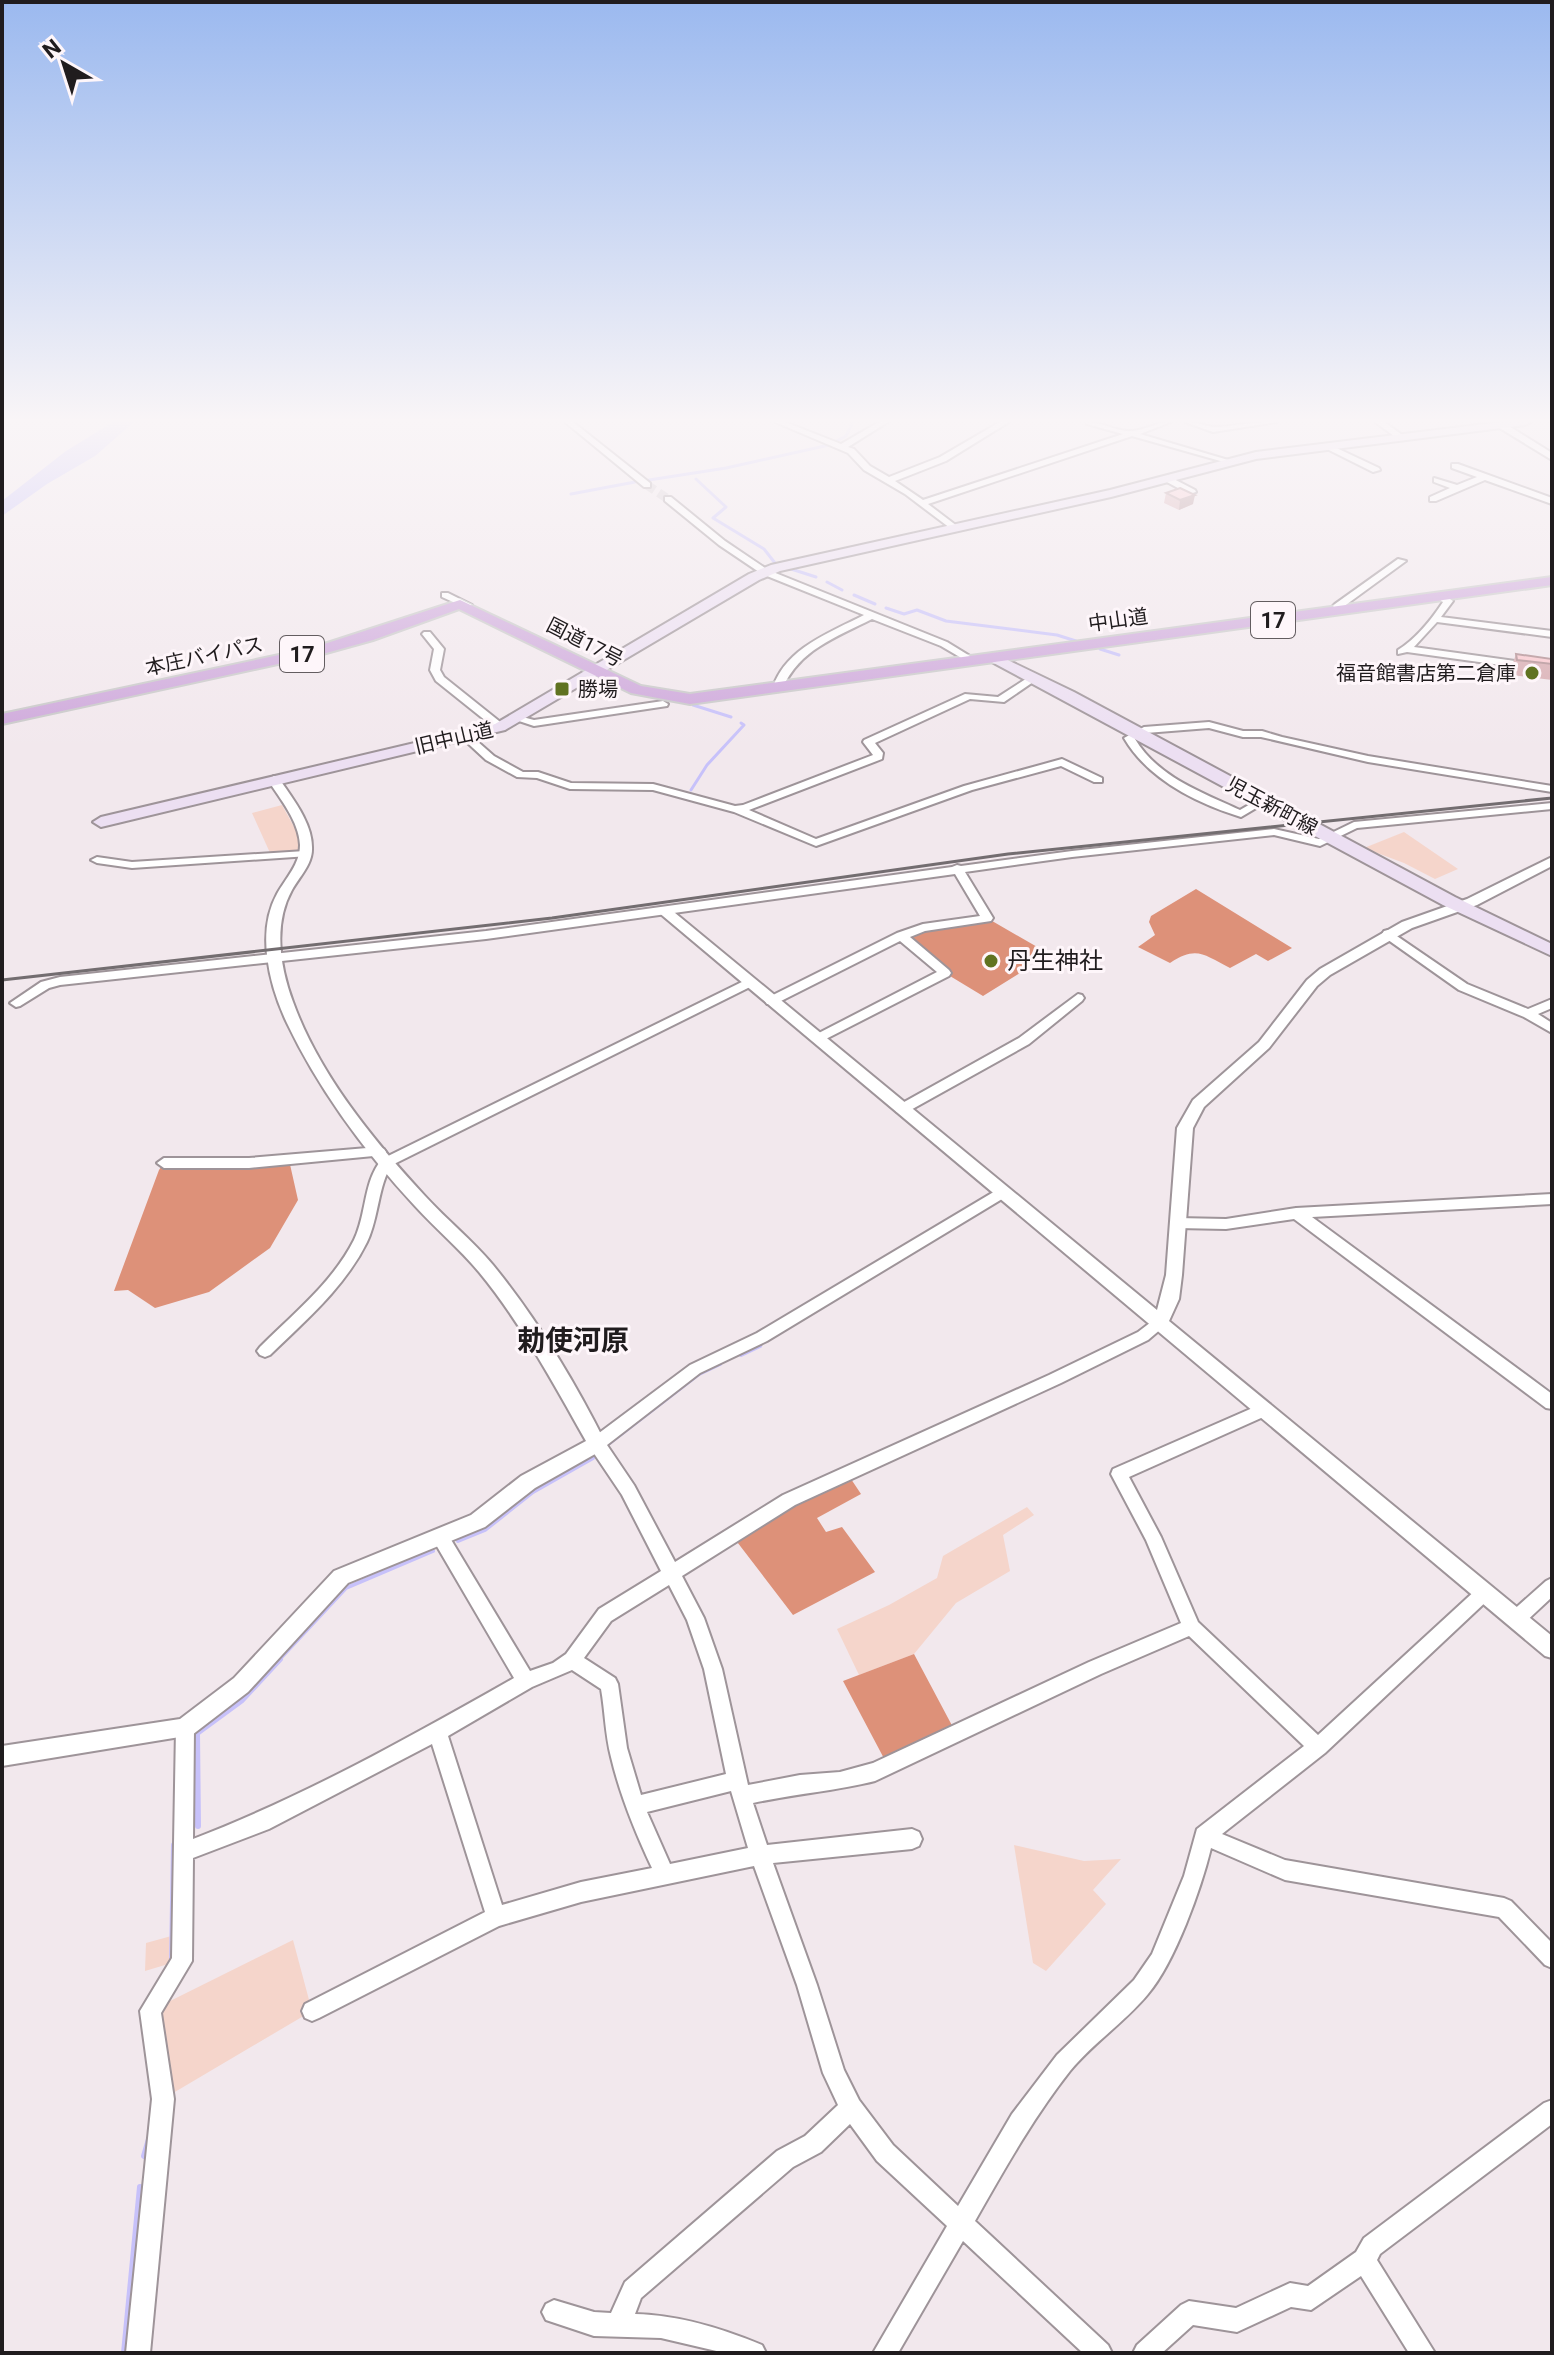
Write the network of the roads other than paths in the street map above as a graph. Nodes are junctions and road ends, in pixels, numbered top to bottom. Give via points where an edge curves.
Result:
1 (708, 532) edge
2 (937, 532) edge
3 (1401, 561) dead end
4 (765, 572) junction
5 (1552, 581) edge
6 (445, 595) dead end
7 (1442, 597) junction
8 (467, 605) junction
9 (1342, 611) junction
10 (872, 615) junction
11 (1434, 619) junction
12 (427, 634) dead end
13 (1552, 634) edge
14 (995, 658) junction
15 (973, 661) junction
16 (1552, 669) edge
17 (597, 671) junction
18 (1032, 678) junction
19 (778, 687) junction
20 (690, 699) joint
21 (663, 704) dead end
22 (515, 718) junction
23 (2, 719) edge
24 (500, 727) junction
25 (1137, 733) junction
26 (465, 736) junction
27 (274, 780) junction
28 (1098, 780) dead end
29 (1552, 789) edge
30 (1263, 801) junction
31 (1552, 806) edge
32 (735, 809) junction
33 (101, 822) dead end
34 (1331, 838) junction
35 (305, 854) junction
36 (97, 860) dead end
37 (1552, 861) edge
38 (957, 868) junction
39 (1461, 907) junction
40 (664, 911) junction
41 (1388, 934) junction
42 (901, 936) junction
43 (1552, 951) edge
44 (275, 957) junction
45 (750, 982) junction
46 (1078, 998) dead end
47 (771, 1001) junction
48 (16, 1003) dead end
49 (1552, 1003) edge
50 (1528, 1014) junction
51 (1552, 1029) edge
52 (818, 1039) junction
53 (902, 1109) junction
54 (383, 1157) junction
55 (164, 1163) dead end
56 (1002, 1192) junction
57 (1552, 1199) edge
58 (1296, 1213) junction
59 (1177, 1223) junction
60 (1160, 1323) junction
61 (265, 1351) dead end
62 (1552, 1403) edge
63 (1264, 1409) junction
64 (597, 1444) junction
65 (441, 1538) junction
66 (673, 1571) junction
67 (1552, 1586) edge
68 (1484, 1593) junction
69 (1516, 1619) junction
70 (1191, 1627) junction
71 (1552, 1649) edge
72 (572, 1660) junction
73 (526, 1681) junction
74 (185, 1728) junction
75 (437, 1732) junction
76 (1318, 1747) junction
77 (2, 1756) edge
78 (739, 1788) junction
79 (635, 1806) junction
80 (1204, 1836) junction
81 (912, 1839) dead end
82 (184, 1852) junction
83 (760, 1855) junction
84 (665, 1874) junction
85 (496, 1917) junction
86 (1552, 1958) edge
87 (312, 2011) dead end
88 (851, 2108) junction
89 (1552, 2111) edge
90 (960, 2222) junction
91 (1364, 2260) junction
92 (554, 2312) dead end
93 (618, 2325) junction
94 (138, 2353) edge
95 (754, 2353) edge
96 (885, 2353) edge
97 (1100, 2353) edge
98 (1145, 2353) edge
99 (1423, 2353) edge

1 - 4 street
2 - 4 main road, 旧中山道
3 - 9 street via 1338,606
4 - 10 street
4 - 17 main road, 旧中山道
5 - 7 highway, 中山道 / 17
6 - 8 street
7 - 9 highway, 中山道 / 17
7 - 11 street via 1448,601
8 - 17 highway, 国道17号 / 17
8 - 23 highway, 本庄バイパス / 17 via 314,652
9 - 14 highway, 中山道 / 17
10 - 15 street
10 - 19 street via 795,660 780,676
11 - 13 street
11 - 16 street via 1428,631 1403,651
12 - 24 street via 439,649 435,670 440,679
14 - 15 highway, 中山道 / 17
14 - 18 main road, 児玉新町線
15 - 19 highway, 中山道 / 17
17 - 20 highway, 国道17号 / 17 via 637,690
17 - 22 main road, 旧中山道
18 - 25 main road, 児玉新町線
18 - 32 street via 1001,699 969,696 870,741 878,757
19 - 20 highway, 中山道 / 17
21 - 22 street via 534,723
22 - 24 main road, 旧中山道
24 - 26 main road, 旧中山道
25 - 29 street via 1209,725 1243,734 1267,730 1279,740 1368,759
25 - 30 main road, 児玉新町線
25 - 30 street via 1129,740 1143,756 1191,791 1241,814
26 - 27 main road, 旧中山道
26 - 32 street via 517,774 570,786 653,787
27 - 33 main road, 旧中山道
27 - 35 street via 302,829
28 - 32 street via 1062,762 968,788 816,843
30 - 34 main road, 児玉新町線
31 - 34 street via 1354,825
34 - 38 street via 1317,843 1274,832
34 - 39 main road, 児玉新町線
35 - 36 street via 132,865
35 - 44 street via 281,896
37 - 39 street
38 - 40 street
38 - 42 street via 987,918
39 - 41 street
39 - 43 main road, 児玉新町線
40 - 44 street
40 - 45 street
41 - 50 street via 1463,987
41 - 59 street via 1312,983 1264,1045 1198,1104 1185,1132
42 - 47 street
42 - 52 street via 945,973
44 - 48 street via 53,982
44 - 54 street via 296,1025
45 - 47 street
45 - 54 street
46 - 53 street via 1024,1041
47 - 52 street
49 - 50 street
50 - 51 street
52 - 53 street
53 - 56 street
54 - 55 street
54 - 61 street via 367,1226 344,1266
54 - 64 street via 513,1305
56 - 60 street
56 - 64 street via 762,1337 695,1369
57 - 58 street
58 - 59 street via 1226,1224
58 - 62 street
59 - 60 street via 1170,1299
60 - 63 street
60 - 66 street via 1055,1379 789,1500
63 - 68 street
63 - 70 street via 1119,1474
64 - 65 street via 528,1482 478,1521
64 - 66 street
65 - 73 street
65 - 74 street via 341,1577 241,1685
66 - 72 street via 605,1615
66 - 78 street via 713,1669
67 - 69 street
68 - 69 street
68 - 76 street
69 - 71 street
70 - 76 street
70 - 78 street via 875,1772 840,1781
72 - 73 street
72 - 79 street via 609,1684 620,1757
73 - 75 street
74 - 77 street
74 - 82 street
75 - 82 street via 262,1822
75 - 85 street
76 - 80 street
78 - 79 street
78 - 83 street
79 - 84 street
80 - 86 street via 1285,1870 1504,1908
80 - 90 street via 1194,1876 1159,1961 1141,1987 1064,2062 1020,2122
81 - 83 street
82 - 94 street via 182,1961 150,2011 163,2099
83 - 84 street
83 - 88 street via 834,2073
84 - 85 street
85 - 87 street
88 - 90 street via 885,2153
88 - 93 street via 633,2290
89 - 91 street via 1372,2246
90 - 96 street
90 - 97 street
91 - 98 street via 1311,2298 1290,2295 1237,2320 1189,2313
91 - 99 street
92 - 93 street
93 - 95 street via 661,2326

